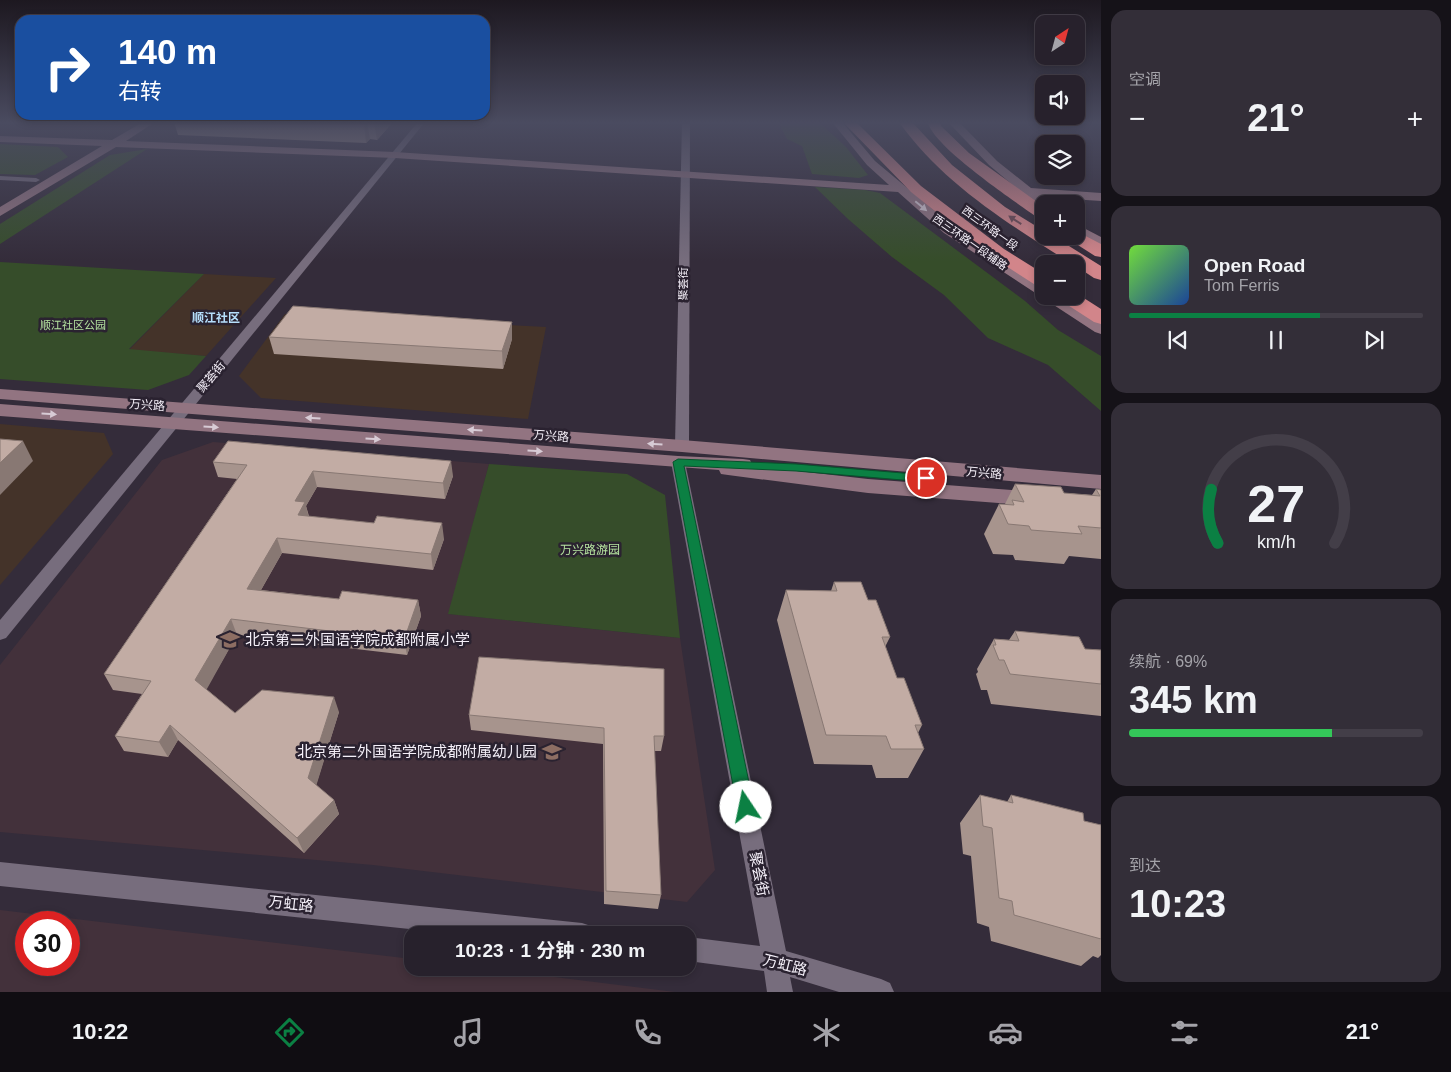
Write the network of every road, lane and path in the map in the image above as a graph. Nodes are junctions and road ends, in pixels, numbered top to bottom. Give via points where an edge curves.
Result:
1 (58, 168) edge
2 (68, 168) edge
3 (384, 168) edge
4 (625, 168) edge
5 (684, 168) edge
6 (877, 168) edge
7 (895, 168) edge
8 (915, 168) edge
9 (947, 168) edge
10 (982, 168) edge
11 (999, 168) edge
12 (684, 172) junction
13 (0, 178) edge
14 (36, 180) junction
15 (897, 187) junction
16 (1029, 194) junction
17 (1035, 198) edge
18 (1101, 199) edge
19 (0, 201) edge
20 (1035, 208) edge
21 (0, 212) edge
22 (1085, 233) edge
23 (1085, 242) edge
24 (1101, 243) edge
25 (1101, 252) edge
26 (1035, 260) edge
27 (1101, 274) edge
28 (1035, 276) edge
29 (1035, 286) edge
30 (1085, 292) edge
31 (1101, 302) edge
32 (1064, 305) edge
33 (1081, 305) edge
34 (1101, 318) edge
35 (1101, 329) edge
36 (0, 394) edge
37 (186, 408) junction
38 (0, 410) edge
39 (172, 424) junction
40 (680, 454) junction
41 (1101, 468) edge
42 (1018, 481) junction
43 (1101, 482) edge
44 (1101, 492) edge
45 (1053, 501) edge
46 (0, 633) edge
47 (0, 874) edge
48 (496, 926) edge
49 (696, 950) edge
50 (776, 960) junction
51 (780, 992) edge
52 (881, 992) edge

1 - 14 main road
2 - 21 main road
3 - 37 street, 聚荟街
4 - 12 main road
5 - 12 street, 聚荟街
6 - 15 main road, 西三环路一段辅路
7 - 28 highway via 916,189 998,253
8 - 26 highway, 西三环路一段 via 962,208
27 -> 9 highway, 西三环路一段 via 999,210
10 - 20 highway
11 - 16 main road
12 - 15 main road
12 - 40 street, 聚荟街
13 - 14 street
14 - 19 main road
15 -> 29 main road, 西三环路一段辅路 via 949,230
16 - 17 main road
16 - 18 main road
22 - 24 main road
23 - 25 highway
30 - 31 highway
32 - 35 main road
33 - 34 highway
36 - 37 main road, 万兴路
37 - 39 street, 聚荟街
40 -> 37 main road, 万兴路
38 -> 39 main road
39 -> 40 main road
39 - 46 street, 聚荟街
40 - 41 main road via 796,447
40 - 42 main road via 796,467
40 - 45 main road via 868,486
40 - 50 street, 聚荟街
42 - 43 main road, 万兴路
42 - 44 main road
47 - 48 street, 万虹路
49 - 50 street, 万虹路
50 - 51 street, 聚荟街
50 - 52 street, 万虹路

